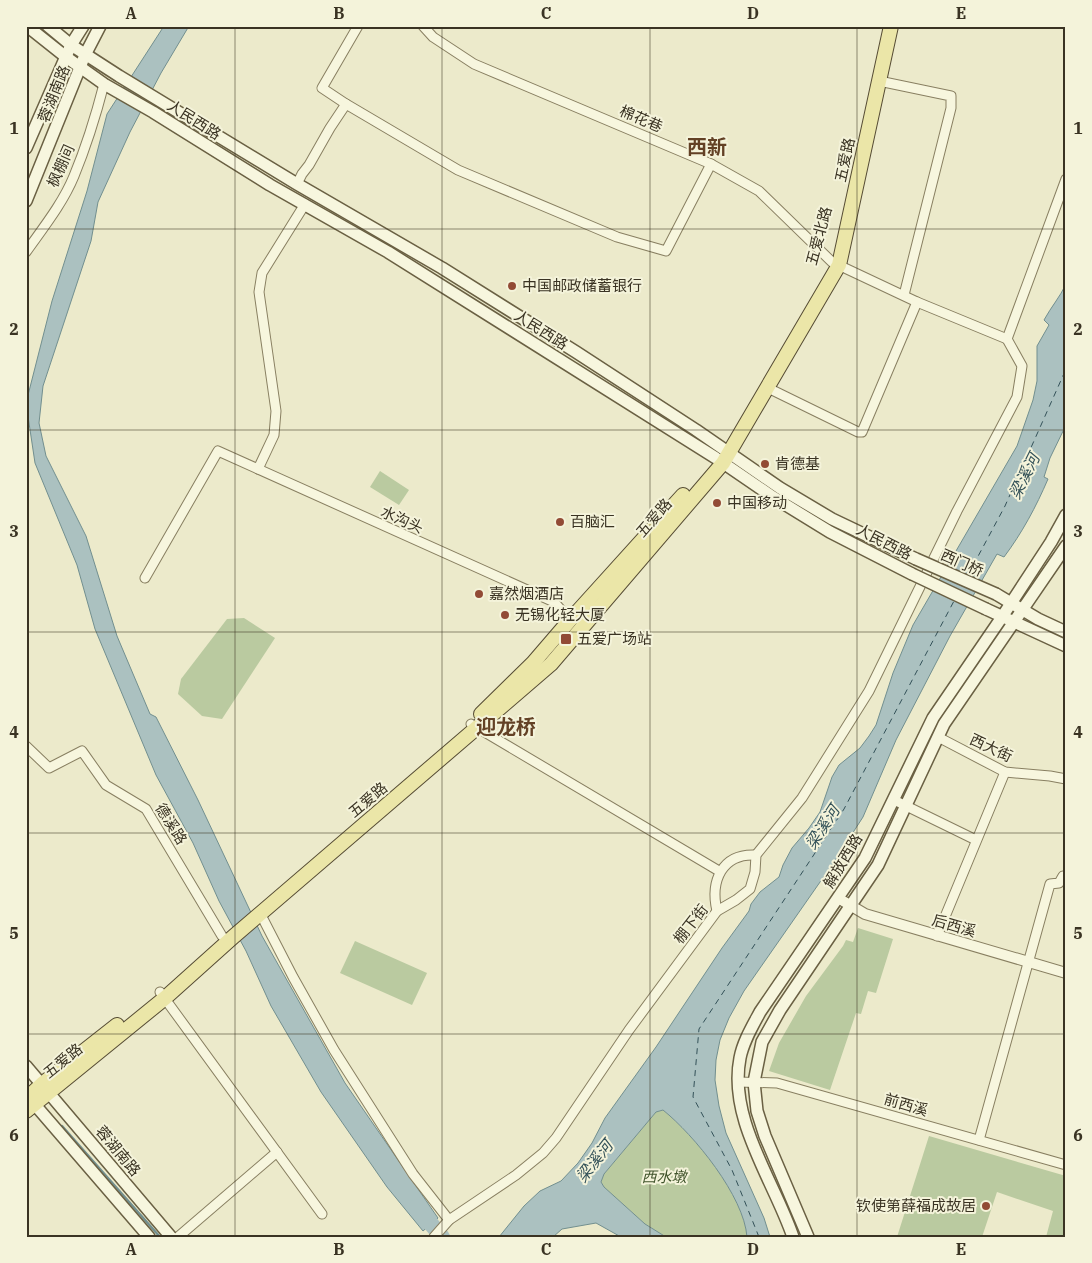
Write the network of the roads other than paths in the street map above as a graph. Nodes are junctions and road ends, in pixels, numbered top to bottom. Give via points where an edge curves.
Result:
1 (27, 26) edge
2 (48, 26) edge
3 (83, 26) edge
4 (100, 26) edge
5 (358, 26) edge
6 (423, 26) edge
7 (882, 26) edge
8 (891, 26) edge
9 (71, 45) junction
10 (85, 55) junction
11 (66, 57) junction
12 (80, 68) junction
13 (879, 81) junction
14 (109, 87) junction
15 (346, 104) junction
16 (26, 148) edge
17 (711, 164) junction
18 (1066, 179) edge
19 (297, 184) junction
20 (26, 201) edge
21 (305, 204) junction
22 (26, 252) edge
23 (836, 263) junction
24 (904, 295) junction
25 (917, 302) junction
26 (1007, 339) junction
27 (768, 388) junction
28 (723, 456) junction
29 (258, 469) junction
30 (1066, 515) edge
31 (1066, 546) edge
32 (916, 559) joint
33 (912, 574) joint
34 (145, 578) dead end
35 (1012, 602) junction
36 (1023, 610) junction
37 (1002, 617) junction
38 (570, 620) junction
39 (1015, 622) junction
40 (1066, 632) edge
41 (1066, 646) edge
42 (474, 726) junction
43 (938, 737) junction
44 (26, 746) edge
45 (1005, 772) junction
46 (1066, 779) edge
47 (894, 800) junction
48 (905, 806) junction
49 (976, 840) junction
50 (756, 855) junction
51 (720, 871) junction
52 (1066, 877) edge
53 (838, 898) junction
54 (851, 906) junction
55 (259, 910) junction
56 (717, 911) junction
57 (228, 935) junction
58 (937, 936) junction
59 (1029, 963) junction
60 (1066, 973) edge
61 (162, 995) junction
62 (26, 1066) edge
63 (738, 1082) junction
64 (754, 1082) junction
65 (46, 1088) junction
66 (28, 1101) edge
67 (979, 1140) junction
68 (277, 1152) junction
69 (1066, 1165) edge
70 (322, 1214) dead end
71 (450, 1220) junction
72 (149, 1237) edge
73 (171, 1237) edge
74 (178, 1237) edge
75 (434, 1237) edge
76 (793, 1237) edge
77 (808, 1237) edge

1 - 11 main road
2 - 9 main road
3 - 9 main road
4 - 10 main road, 蓉湖南路
5 - 15 street via 322,88
6 - 17 street, 棉花巷 via 433,37 474,64
7 - 23 main road, 五爱北路
8 - 13 main road, 五爱路
9 - 10 main road
9 - 11 main road
10 - 12 main road, 蓉湖南路
10 - 19 main road, 人民西路
11 - 12 main road
11 - 16 main road
12 - 14 main road
12 - 20 main road, 蓉湖南路
13 - 23 main road, 五爱路
13 - 24 street via 951,96 951,108
14 - 21 main road, 人民西路
14 - 22 street, 枫棚间 via 98,108 74,178
15 - 17 street via 458,170 617,237 666,251
15 - 19 street
17 - 23 street, 棉花巷 via 759,191
18 - 26 street
19 - 28 main road, 人民西路 via 568,346
21 - 28 main road, 人民西路
21 - 29 street via 262,274 260,292 276,411 274,435
23 - 24 street, 棉花巷
23 - 27 main road, 五爱路
23 - 28 main road, 五爱北路 via 823,280
24 - 25 street, 棉花巷
25 - 26 street, 棉花巷
25 - 27 street via 862,432
26 - 50 street via 1022,366 1017,398 957,511 869,691 802,798
27 - 28 main road, 五爱路
28 - 32 main road, 人民西路 via 832,520
28 - 33 main road, 人民西路 via 773,497 830,532
28 - 38 main road, 五爱路
28 - 42 main road, 五爱路 via 551,664
29 - 34 street, 水沟头 via 218,450
29 - 38 street, 水沟头 via 554,602
30 - 35 main road, 解放西路
31 - 36 main road, 解放西路
32 - 35 main road, 西门桥, bridge
33 - 37 main road, 西门桥, bridge
35 - 36 main road, 西门桥
35 - 37 main road, 解放西路
36 - 39 main road, 解放西路
36 - 40 main road, 西门桥
37 - 39 main road, 西门桥
37 - 47 main road, 解放西路 via 933,718
38 - 42 main road, 五爱路
39 - 41 main road, 西门桥
39 - 43 main road, 解放西路
42 - 51 street
42 - 55 main road, 五爱路
43 - 45 street, 西大街
43 - 48 main road, 解放西路
44 - 57 street, 德溪路 via 49,768 82,751 106,785 146,809
45 - 46 street, 西大街
45 - 49 street
47 - 48 street
47 - 53 main road, 解放西路 via 865,858
48 - 49 street
48 - 54 main road, 解放西路 via 878,865
49 - 58 street
50 - 51 street via 735,859
50 - 56 street, 棚下街 via 750,889
51 - 56 street via 714,892
52 - 59 street via 1050,884
53 - 54 street, 后西溪
53 - 63 main road, 解放西路 via 752,1026 740,1057
54 - 58 street, 后西溪 via 865,914
54 - 64 main road, 解放西路 via 768,1029
55 - 57 main road, 五爱路
55 - 71 street via 334,1050 413,1174
56 - 71 street, 棚下街 via 629,1030 552,1143 516,1175
57 - 61 main road, 五爱路
58 - 59 street, 后西溪
59 - 60 street, 后西溪
59 - 67 street
61 - 65 main road, 五爱路
61 - 68 street
62 - 65 main road, 蓉湖南路
63 - 64 street, 前西溪
63 - 76 main road, 解放西路 via 743,1114 753,1144
64 - 67 street, 前西溪 via 776,1082
64 - 77 main road, 解放西路 via 757,1111 765,1136
65 - 66 main road, 五爱路
65 - 73 main road, 蓉湖南路
66 - 72 main road
67 - 69 street, 前西溪
68 - 70 street
68 - 74 street
71 - 75 street, 棚下街

